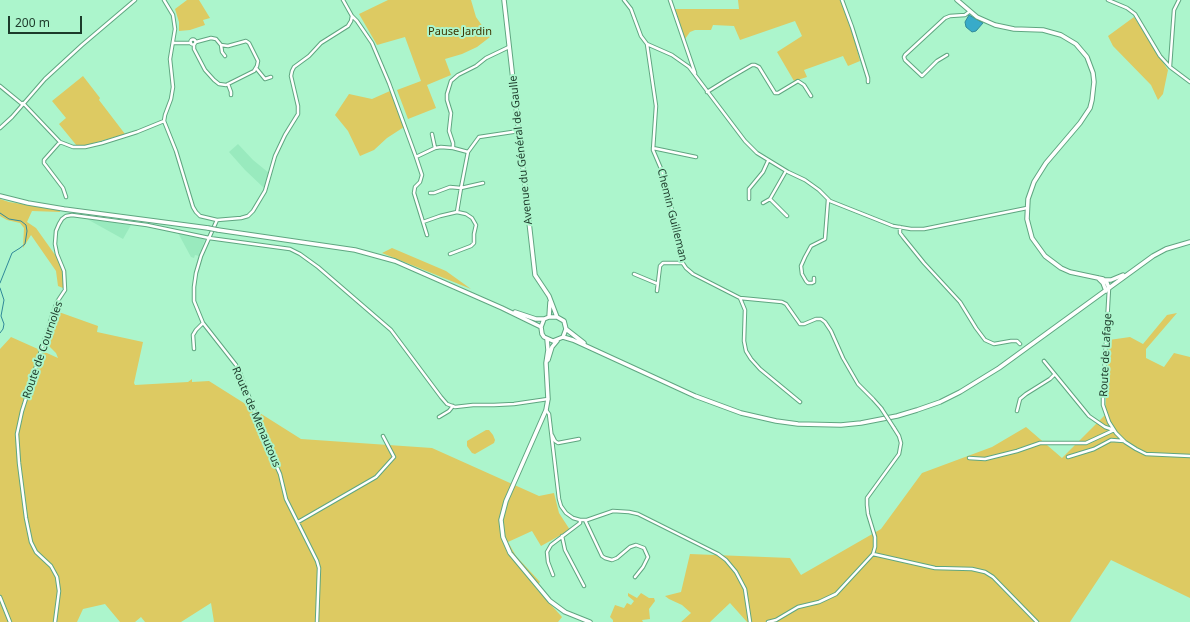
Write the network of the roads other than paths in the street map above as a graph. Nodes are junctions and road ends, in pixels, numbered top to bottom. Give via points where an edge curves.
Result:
1 (135, 0) edge
2 (164, 0) edge
3 (343, 0) edge
4 (504, 0) edge
5 (624, 0) edge
6 (670, 0) edge
7 (842, 0) edge
8 (957, 0) edge
9 (1108, 0) edge
10 (1179, 0) edge
11 (969, 12) junction
12 (352, 16) junction
13 (173, 42) junction
14 (193, 43) junction
15 (221, 44) junction
16 (647, 44) junction
17 (509, 46) junction
18 (947, 55) dead end
19 (225, 56) dead end
20 (1170, 67) junction
21 (256, 68) junction
22 (696, 75) junction
23 (271, 77) dead end
24 (868, 82) dead end
25 (1190, 82) edge
26 (228, 84) junction
27 (0, 86) edge
28 (707, 92) junction
29 (231, 95) dead end
30 (811, 96) dead end
31 (23, 103) junction
32 (164, 121) junction
33 (0, 128) edge
34 (519, 131) junction
35 (432, 134) dead end
36 (60, 142) junction
37 (435, 148) junction
38 (453, 148) junction
39 (653, 148) junction
40 (468, 152) junction
41 (416, 157) junction
42 (696, 157) dead end
43 (768, 161) junction
44 (786, 172) junction
45 (462, 180) junction
46 (483, 183) dead end
47 (468, 186) junction
48 (461, 188) junction
49 (430, 193) dead end
50 (0, 196) edge
51 (66, 197) dead end
52 (749, 199) dead end
53 (770, 199) junction
54 (828, 199) junction
55 (763, 203) dead end
56 (1027, 208) junction
57 (457, 212) junction
58 (787, 216) dead end
59 (217, 220) junction
60 (423, 222) junction
61 (900, 228) junction
62 (427, 235) dead end
63 (209, 238) junction
64 (1190, 242) edge
65 (450, 254) dead end
66 (683, 263) junction
67 (1133, 270) junction
68 (634, 274) dead end
69 (814, 278) dead end
70 (1098, 278) junction
71 (1103, 279) junction
72 (658, 284) junction
73 (1107, 289) junction
74 (657, 291) dead end
75 (549, 296) junction
76 (740, 298) junction
77 (502, 308) junction
78 (557, 316) junction
79 (549, 317) junction
80 (544, 319) junction
81 (203, 323) junction
82 (540, 327) junction
83 (566, 329) junction
84 (563, 337) junction
85 (546, 339) junction
86 (557, 341) junction
87 (1020, 344) dead end
88 (590, 348) junction
89 (194, 349) dead end
90 (1044, 361) dead end
91 (546, 373) junction
92 (1054, 375) junction
93 (548, 399) junction
94 (800, 402) dead end
95 (453, 406) junction
96 (546, 410) junction
97 (1017, 411) dead end
98 (439, 417) dead end
99 (1114, 430) junction
100 (552, 435) junction
101 (383, 436) dead end
102 (579, 439) dead end
103 (1124, 441) junction
104 (1190, 456) edge
105 (1068, 457) dead end
106 (969, 458) dead end
107 (580, 520) junction
108 (585, 520) junction
109 (298, 522) junction
110 (562, 536) junction
111 (874, 554) junction
112 (553, 575) dead end
113 (635, 577) dead end
114 (584, 586) dead end
115 (0, 597) edge
116 (10, 622) edge
117 (55, 622) edge
118 (317, 622) edge
119 (590, 622) edge
120 (750, 622) edge
121 (768, 622) edge
122 (1037, 622) edge

1 - 31 street via 59,66
2 - 13 street via 175,22
3 - 12 street
4 - 17 main road, Avenue du Général de Gaulle
5 - 16 street via 631,9 641,36
6 - 22 street
7 - 24 street
8 - 11 main road
9 - 20 street via 1134,14 1160,56
10 - 20 street via 1174,10
11 - 18 street via 945,18 904,57 922,76
11 - 56 main road via 986,22 1005,28 1043,30 1061,35 1082,50 1093,73 1094,91 1090,108 1037,177 1030,191
12 - 41 street via 372,43
12 - 59 street via 348,26 321,43 292,71 298,114 275,156 265,191 259,202 248,216
13 - 14 street
13 - 32 street via 170,59 173,87
14 - 15 street via 211,38
14 - 26 street via 209,76 220,84
15 - 19 street
15 - 21 street via 231,46 246,41 258,61
16 - 22 street via 672,55
16 - 39 street, Chemin Guilleman via 656,106
17 - 34 main road, Avenue du Général de Gaulle
17 - 38 street via 451,82 447,100 451,113 449,131
20 - 25 street
21 - 23 street via 265,79
21 - 26 street
22 - 28 street
26 - 29 street
27 - 31 street
28 - 30 street via 755,65 760,68 775,93 798,81
28 - 43 street via 745,140
31 - 33 street
31 - 36 street
32 - 36 street via 137,132 85,147 73,147
32 - 59 street via 193,207 200,216
34 - 40 street via 481,136
34 - 75 main road, Avenue du Général de Gaulle via 535,275
35 - 37 street
36 - 51 street via 44,163 63,188
37 - 38 street
37 - 41 street
38 - 40 street
39 - 42 street
39 - 66 street, Chemin Guilleman via 664,178
40 - 45 street
41 - 60 street via 422,175 414,193
43 - 44 street
43 - 52 street via 763,172 749,189
44 - 53 street
44 - 54 street via 805,180
45 - 47 street
45 - 48 street
46 - 47 street
47 - 48 street
48 - 49 street via 450,187
48 - 57 street
50 - 77 main road, bridge via 57,208 355,250 388,259
53 - 55 street
53 - 58 street
54 - 61 street
54 - 69 street via 825,239 811,246 801,266 806,281 812,283
56 - 61 street via 924,229
56 - 70 main road via 1032,238 1045,256 1070,272
57 - 60 street
57 - 65 street via 470,216 475,222 474,243
59 - 63 street, Route de Menautous
60 - 62 street
61 - 87 street via 903,237 960,302 985,340 994,344 1011,340
63 - 81 street, Route de Menautous via 200,256 194,287 194,301
63 - 95 street, Route de Cournoles via 290,249 300,254 391,330 440,397
63 - 117 street, Route de Cournoles via 147,225 72,215 62,219 56,231 55,244 64,271 65,290 53,313 17,434 30,542 57,577 59,591
64 - 67 main road via 1166,249
66 - 72 street via 660,266
66 - 76 street, Chemin Guilleman via 693,274
67 - 71 main road via 1112,280
67 - 73 main road
68 - 72 street
70 - 71 main road
70 - 73 main road
71 - 73 main road via 1107,283
72 - 74 street
73 - 88 main road via 999,368 960,392 917,410 861,423 798,424 741,413 695,396
73 - 99 street, Route de Lafage via 1103,405
75 - 78 main road, Avenue du Général de Gaulle
75 - 79 main road
76 - 94 street via 744,310 746,351 760,369
76 - 111 street, Chemin Guilleman, bridge via 782,302 800,324 816,319 825,322 858,384 881,408 899,436 899,454 867,498 868,514 875,537
77 - 80 main road
77 - 82 main road
78 - 79 main road
78 - 83 main road via 564,321
79 - 80 main road
80 - 82 main road
81 - 89 street via 193,335
81 - 109 street, Route de Menautous via 240,373 280,474 286,499
82 - 85 main road
83 - 84 main road
83 - 88 main road
84 - 86 main road
84 - 88 main road
85 - 86 main road
85 - 91 main road
86 - 91 main road via 552,347
90 - 92 street
91 - 93 main road
92 - 97 street via 1020,399
92 - 99 street via 1089,416
93 - 95 street via 514,404
93 - 96 main road
95 - 98 street
96 - 100 street
96 - 119 main road via 506,500 501,520 503,537 510,553 550,601 565,612
99 - 103 street, Route de Lafage
99 - 106 street via 1086,444 1040,443 985,459
100 - 102 street via 557,442
100 - 107 street via 561,506 573,518
101 - 109 street via 394,457 376,477
103 - 104 street, Route de Lafage via 1146,454
103 - 105 street via 1111,440 1094,449
107 - 108 street
107 - 110 street via 580,523
108 - 113 street via 605,558 617,558 636,545 644,548 648,556
108 - 120 street via 613,511 638,514 718,554 736,572 745,589
109 - 118 street, Route de Menautous via 319,568
110 - 112 street via 551,544 547,552
110 - 114 street via 565,550
111 - 121 street via 836,594 819,602 798,607
111 - 122 street via 935,568 985,572 993,576
115 - 116 street

